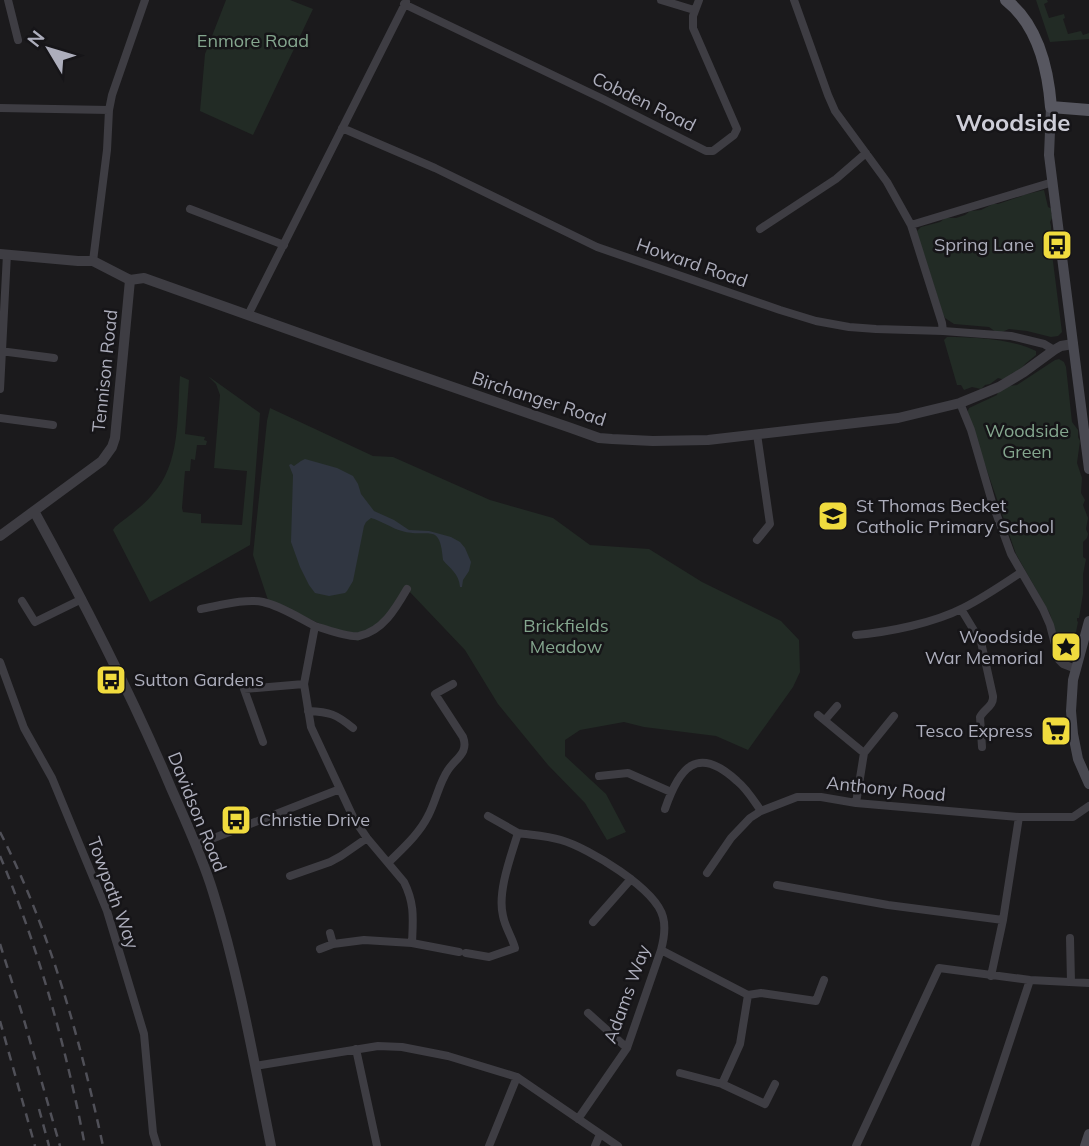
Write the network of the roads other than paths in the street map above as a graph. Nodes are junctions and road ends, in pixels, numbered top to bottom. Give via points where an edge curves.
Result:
1 (8, 0) edge
2 (145, 0) edge
3 (661, 0) edge
4 (699, 0) edge
5 (794, 0) edge
6 (405, 2) edge
7 (1013, 2) edge
8 (694, 10) junction
9 (18, 40) dead end
10 (1051, 107) junction
11 (0, 108) edge
12 (109, 110) junction
13 (1089, 110) edge
14 (342, 128) junction
15 (866, 153) junction
16 (1053, 182) junction
17 (190, 209) dead end
18 (911, 225) junction
19 (760, 229) dead end
20 (284, 245) junction
21 (4, 254) edge
22 (93, 261) junction
23 (130, 280) junction
24 (248, 315) junction
25 (943, 331) junction
26 (1073, 344) junction
27 (1054, 350) junction
28 (1, 352) edge
29 (54, 359) dead end
30 (0, 388) edge
31 (960, 403) junction
32 (0, 418) edge
33 (53, 425) dead end
34 (757, 434) junction
35 (1089, 469) edge
36 (34, 512) junction
37 (0, 536) edge
38 (757, 540) dead end
39 (1020, 573) junction
40 (407, 589) dead end
41 (82, 599) junction
42 (22, 601) dead end
43 (201, 609) dead end
44 (961, 609) junction
45 (1089, 621) edge
46 (315, 626) junction
47 (856, 635) dead end
48 (0, 662) edge
49 (1076, 669) junction
50 (304, 684) junction
51 (453, 684) dead end
52 (837, 706) dead end
53 (309, 711) junction
54 (894, 716) dead end
55 (352, 728) dead end
56 (263, 742) dead end
57 (982, 747) dead end
58 (864, 753) junction
59 (598, 776) dead end
60 (1089, 785) edge
61 (340, 789) junction
62 (671, 792) junction
63 (856, 803) junction
64 (1089, 806) edge
65 (664, 809) dead end
66 (761, 811) junction
67 (488, 816) dead end
68 (1018, 817) junction
69 (518, 833) junction
70 (367, 838) junction
71 (196, 845) junction
72 (389, 862) junction
73 (707, 873) dead end
74 (290, 876) dead end
75 (631, 879) junction
76 (777, 885) dead end
77 (1003, 920) junction
78 (593, 922) dead end
79 (330, 933) dead end
80 (1070, 938) dead end
81 (412, 943) junction
82 (333, 944) junction
83 (320, 948) dead end
84 (661, 950) junction
85 (991, 976) junction
86 (824, 980) dead end
87 (1030, 980) junction
88 (1071, 982) junction
89 (1089, 983) edge
90 (748, 995) junction
91 (588, 1013) dead end
92 (627, 1048) junction
93 (356, 1049) junction
94 (256, 1066) junction
95 (680, 1073) dead end
96 (516, 1077) junction
97 (722, 1084) junction
98 (775, 1084) dead end
99 (578, 1119) junction
100 (600, 1134) junction
101 (1089, 1134) edge
102 (157, 1146) edge
103 (271, 1146) edge
104 (377, 1146) edge
105 (489, 1146) edge
106 (595, 1146) edge
107 (618, 1146) edge
108 (856, 1146) edge
109 (975, 1146) edge
110 (1085, 1146) edge

1 - 9 street
2 - 12 street
3 - 8 street
4 - 8 street
5 - 15 street via 831,103
6 - 8 street, Cobden Road via 713,151 737,129 694,33
6 - 14 street
7 - 10 main road via 1035,36
10 - 13 main road
10 - 16 main road
11 - 12 street
12 - 22 street
14 - 20 street
14 - 25 street, Howard Road via 597,247 681,277 816,321
15 - 18 street
15 - 19 street via 836,179
16 - 18 street
16 - 26 main road
17 - 20 street
18 - 25 street
20 - 24 street
21 - 22 street, Birchanger Road
21 - 28 street
22 - 23 street, Birchanger Road
23 - 24 street, Birchanger Road via 145,278
23 - 36 street, Tennison Road via 112,447 102,461
24 - 34 street, Birchanger Road via 599,438 708,440
25 - 27 street, Howard Road via 1011,336
26 - 27 street, Birchanger Road
26 - 35 main road
27 - 31 street, Birchanger Road via 999,387
28 - 29 street
28 - 30 street
31 - 34 street, Birchanger Road via 898,418
31 - 39 street
32 - 33 street
34 - 38 street via 770,524
36 - 37 street, Tennison Road
36 - 41 street, Davidson Road
39 - 44 street
39 - 49 street via 1043,609 1059,660
40 - 46 street via 383,624 365,634
41 - 42 street via 36,622
41 - 71 street, Davidson Road
43 - 46 street via 262,601
44 - 47 street via 930,621
44 - 57 street via 981,642 993,695 980,717
45 - 49 main road
46 - 50 street
48 - 102 street, Towpath Way via 24,728 51,778 107,911 144,1034
49 - 60 main road via 1071,700 1073,734
50 - 53 street
50 - 56 street via 244,689
51 - 72 street via 435,694 463,737 464,751 448,769 428,818
52 - 58 street via 821,718
53 - 55 street via 331,713
53 - 61 street via 311,727
54 - 58 street
58 - 63 street
59 - 62 street via 628,773
61 - 70 street
61 - 71 street
62 - 65 street
62 - 66 street via 690,766 704,762 736,780
63 - 66 street, Anthony Road via 808,796
63 - 68 street, Anthony Road
64 - 68 street, Anthony Road via 1073,817
66 - 73 street, Anthony Road via 739,828
67 - 69 street, Adams Way
68 - 77 street
69 - 75 street, Adams Way via 561,839
69 - 81 street via 502,898 502,915 515,947 489,957
70 - 72 street
70 - 74 street via 341,856
71 - 94 street, Davidson Road via 232,956
72 - 81 street via 412,898
75 - 78 street
75 - 84 street, Adams Way via 660,909 664,920
76 - 77 street
77 - 85 street
79 - 82 street
80 - 88 street
81 - 82 street via 364,940
82 - 83 street
84 - 90 street
84 - 92 street, Adams Way
85 - 87 street
85 - 108 street via 939,968
86 - 90 street via 816,1001
87 - 88 street
87 - 109 street
88 - 89 street
90 - 97 street via 740,1044
91 - 92 street
92 - 99 street, Adams Way
93 - 94 street
93 - 96 street via 402,1047
93 - 104 street
94 - 103 street, Davidson Road
95 - 97 street
96 - 99 street
96 - 105 street
97 - 98 street via 765,1104
99 - 100 street
100 - 106 street
100 - 107 street
101 - 110 main road

